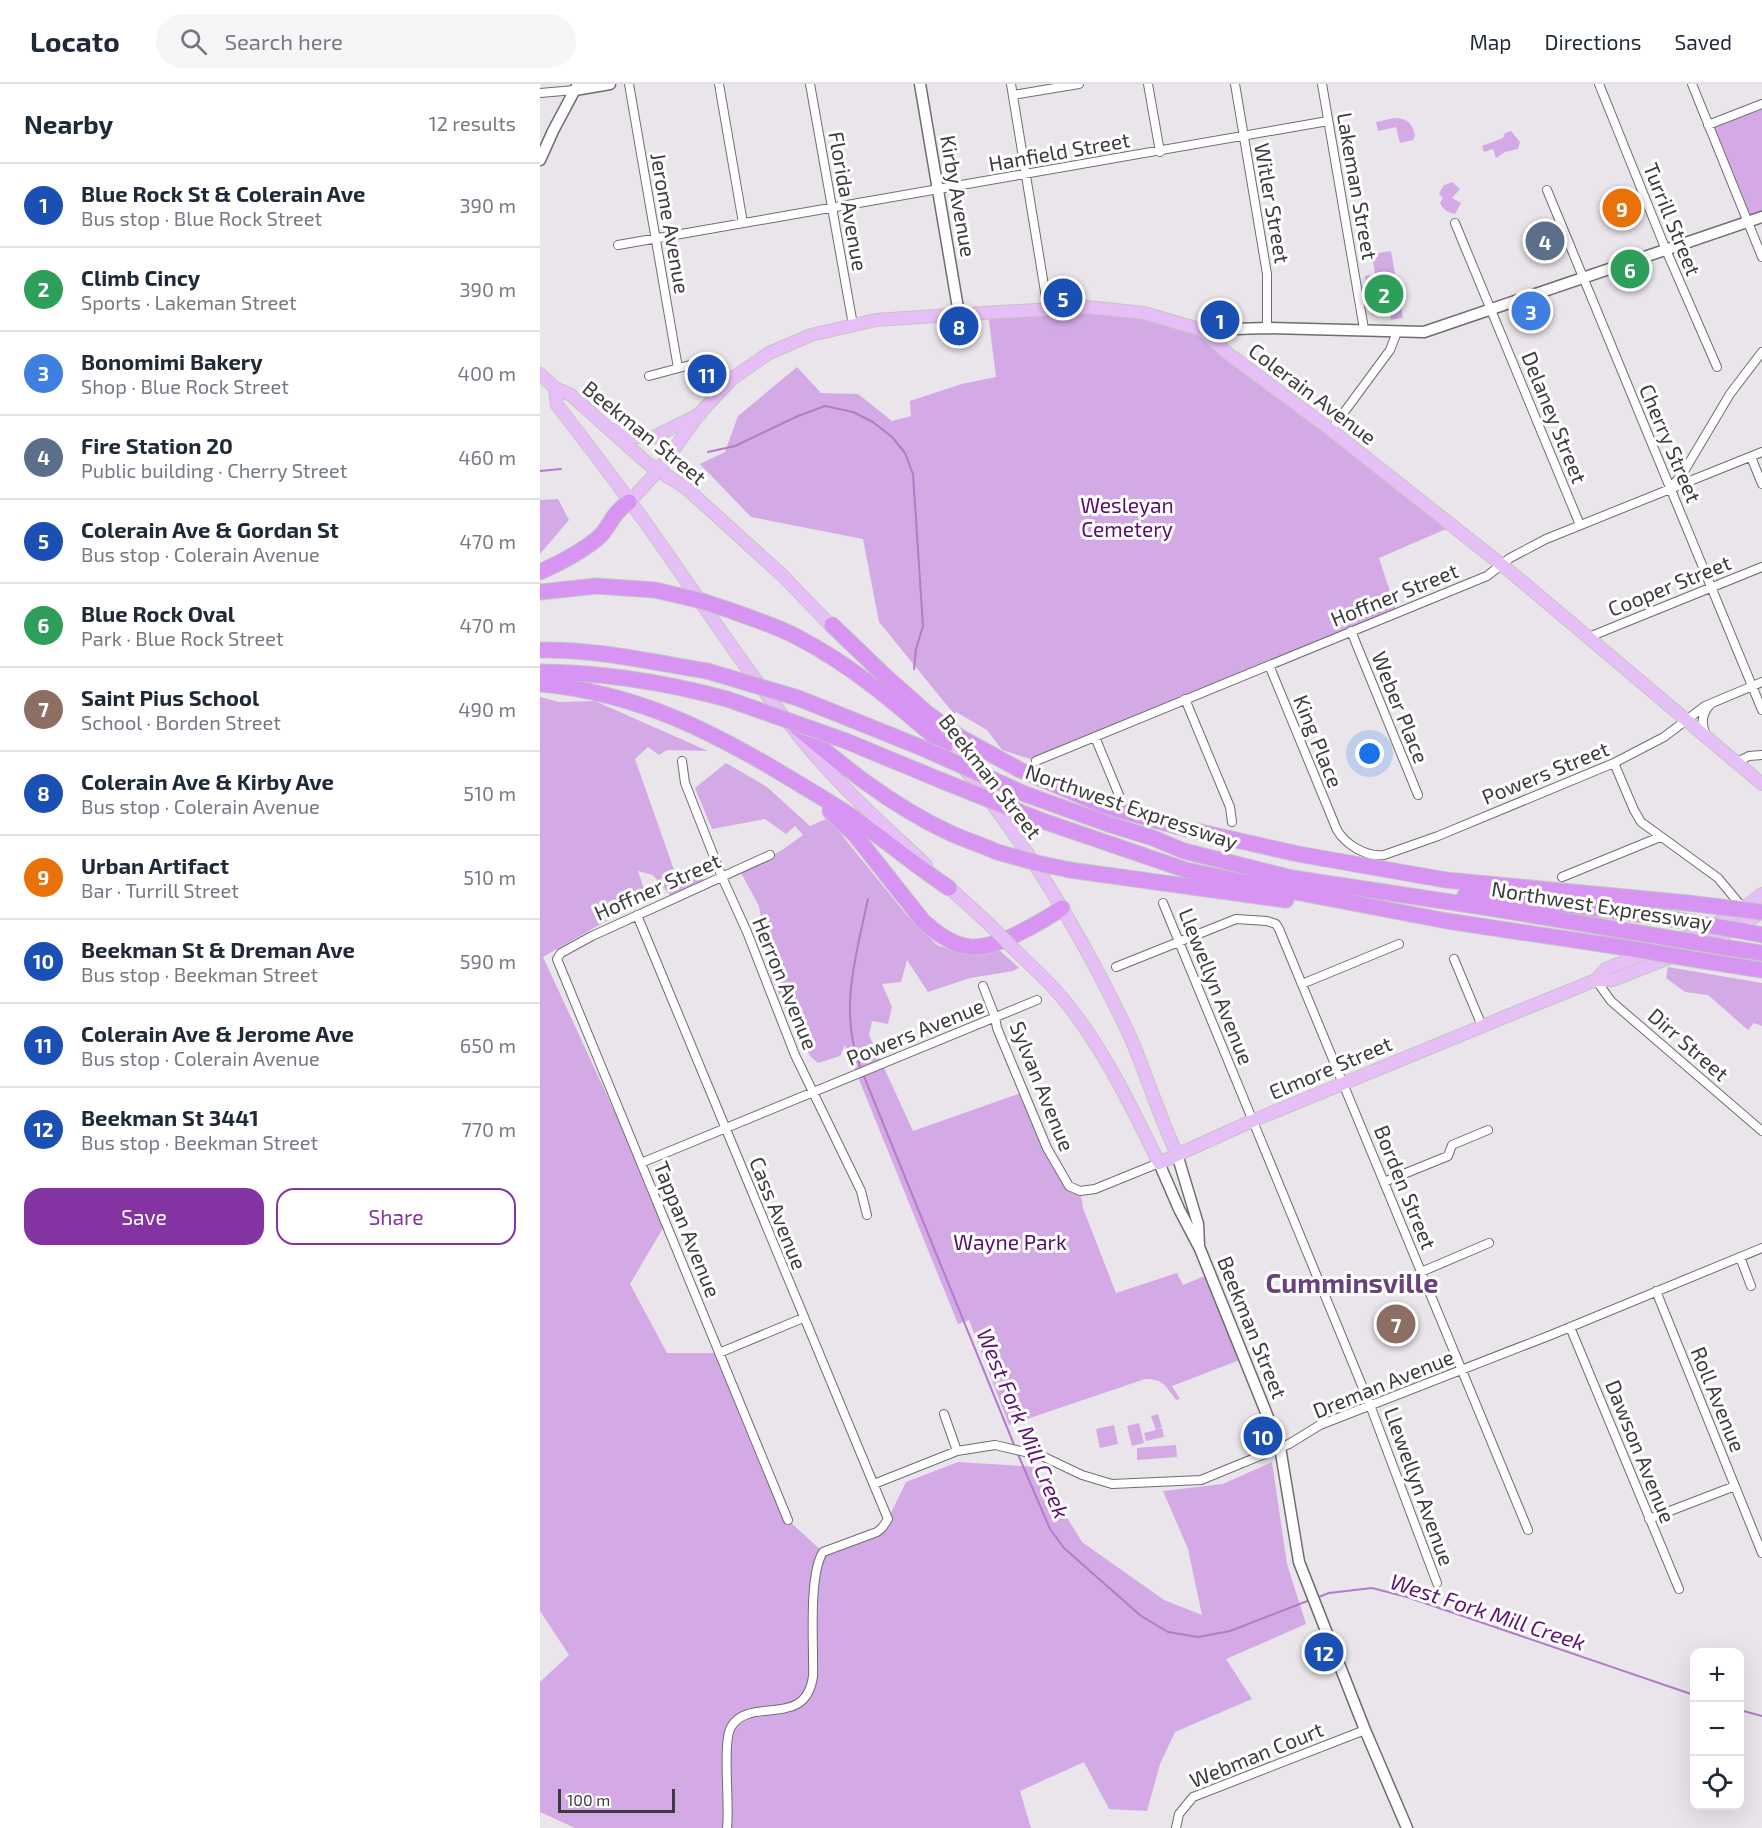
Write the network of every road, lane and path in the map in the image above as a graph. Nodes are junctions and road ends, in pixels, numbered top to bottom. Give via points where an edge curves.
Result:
1 (610, 84) edge
2 (629, 84) edge
3 (719, 84) edge
4 (810, 84) edge
5 (920, 84) edge
6 (1011, 84) edge
7 (1079, 84) edge
8 (1148, 84) edge
9 (1235, 84) edge
10 (1322, 84) edge
11 (1599, 84) edge
12 (1692, 84) edge
13 (577, 87) edge
14 (540, 93) edge
15 (1013, 95) junction
16 (1762, 104) edge
17 (1328, 121) junction
18 (1708, 125) junction
19 (1244, 137) junction
20 (1160, 152) junction
21 (540, 160) edge
22 (1027, 174) junction
23 (938, 190) junction
24 (1547, 190) dead end
25 (831, 207) junction
26 (1762, 218) edge
27 (1748, 222) junction
28 (743, 223) junction
29 (1455, 223) dead end
30 (654, 237) junction
31 (618, 245) dead end
32 (1666, 250) junction
33 (1762, 257) edge
34 (1584, 278) junction
35 (1491, 309) junction
36 (1048, 310) junction
37 (959, 314) junction
38 (853, 325) junction
39 (1267, 328) junction
40 (1364, 329) junction
41 (1202, 330) junction
42 (1397, 332) junction
43 (1762, 352) edge
44 (690, 365) dead end
45 (1717, 367) dead end
46 (678, 368) junction
47 (540, 374) edge
48 (649, 376) dead end
49 (555, 388) junction
50 (700, 413) junction
51 (602, 424) junction
52 (1331, 430) junction
53 (1762, 452) edge
54 (1751, 457) junction
55 (658, 471) junction
56 (1762, 484) edge
57 (1671, 488) junction
58 (629, 502) junction
59 (1580, 525) junction
60 (1502, 565) junction
61 (1762, 567) edge
62 (540, 572) edge
63 (1712, 587) junction
64 (540, 592) edge
65 (832, 625) junction
66 (1351, 631) junction
67 (1589, 637) junction
68 (540, 650) edge
69 (1269, 665) junction
70 (540, 672) edge
71 (1762, 682) edge
72 (540, 684) edge
73 (1752, 686) junction
74 (1185, 699) junction
75 (1713, 702) junction
76 (1762, 710) edge
77 (782, 715) junction
78 (1686, 720) junction
79 (1095, 737) junction
80 (1708, 739) junction
81 (945, 746) junction
82 (1762, 755) edge
83 (682, 761) dead end
84 (1036, 761) dead end
85 (1614, 763) junction
86 (1736, 763) junction
87 (798, 783) junction
88 (1762, 784) edge
89 (1418, 795) dead end
90 (1117, 802) junction
91 (1232, 822) dead end
92 (1336, 830) joint
93 (1660, 837) junction
94 (770, 855) dead end
95 (722, 877) junction
96 (1562, 877) dead end
97 (1515, 886) junction
98 (949, 888) junction
99 (1373, 891) junction
100 (1762, 894) edge
101 (1163, 903) dead end
102 (1062, 908) junction
103 (1743, 908) junction
104 (1759, 914) edge
105 (637, 915) junction
106 (1650, 916) junction
107 (1447, 921) junction
108 (1762, 935) edge
109 (1179, 942) junction
110 (1399, 944) dead end
111 (561, 953) joint
112 (1762, 953) edge
113 (1454, 959) dead end
114 (1116, 967) dead end
115 (1762, 970) edge
116 (1596, 980) junction
117 (1302, 984) junction
118 (983, 986) dead end
119 (1037, 1000) dead end
120 (995, 1017) junction
121 (1482, 1026) junction
122 (1344, 1083) junction
123 (814, 1092) junction
124 (1252, 1121) junction
125 (725, 1129) junction
126 (1488, 1130) dead end
127 (1762, 1131) edge
128 (1177, 1154) junction
129 (641, 1163) junction
130 (1159, 1163) junction
131 (1384, 1182) junction
132 (1080, 1191) joint
133 (867, 1215) dead end
134 (1489, 1243) dead end
135 (1762, 1248) edge
136 (1200, 1249) junction
137 (1740, 1257) junction
138 (1421, 1272) junction
139 (1751, 1286) dead end
140 (1656, 1291) junction
141 (803, 1318) junction
142 (1570, 1327) junction
143 (719, 1353) junction
144 (1462, 1370) junction
145 (1370, 1405) junction
146 (944, 1414) dead end
147 (1280, 1448) junction
148 (957, 1451) junction
149 (874, 1484) junction
150 (1735, 1486) junction
151 (1649, 1519) junction
152 (788, 1520) dead end
153 (1528, 1530) dead end
154 (1762, 1553) edge
155 (1437, 1583) dead end
156 (1679, 1589) dead end
157 (1365, 1730) junction
158 (727, 1828) edge
159 (1176, 1828) edge
160 (1407, 1828) edge

1 - 13 street
2 - 30 street, Jerome Avenue
3 - 28 street
4 - 25 street, Florida Avenue
5 - 23 street, Kirby Avenue
6 - 15 street
7 - 15 street
8 - 20 street
9 - 19 street, Witler Street
10 - 17 street, Lakeman Street
11 - 32 street, Turrill Street
12 - 18 street
13 - 14 street
13 - 21 street
15 - 22 street
16 - 18 street
17 - 19 street, Hanfield Street
17 - 40 street, Lakeman Street
18 - 27 street
19 - 20 street, Hanfield Street
19 - 39 street, Witler Street via 1267,274
20 - 22 street, Hanfield Street
22 - 23 street, Hanfield Street
22 - 36 street
23 - 25 street, Hanfield Street
23 - 37 street, Kirby Avenue
24 - 34 street, Cherry Street
25 - 28 street, Hanfield Street
25 - 38 street, Florida Avenue
26 - 27 street
27 - 32 street
27 - 33 street
28 - 30 street, Hanfield Street
29 - 35 street, Delaney Street
30 - 31 street, Hanfield Street
30 - 46 street, Jerome Avenue
32 - 34 street
32 - 45 street, Turrill Street
34 - 35 street
34 - 57 street, Cherry Street
35 - 42 street via 1424,332
35 - 59 street, Delaney Street
36 - 37 main road, Colerain Avenue
36 - 41 main road, Colerain Avenue via 1128,310
37 - 38 main road, Colerain Avenue
38 - 50 main road, Colerain Avenue via 811,335 769,353 741,371
39 - 40 street
39 - 41 street
40 - 42 street
41 - 52 main road, Colerain Avenue
42 - 52 street via 1390,350
43 - 57 street via 1730,394
44 - 46 street
46 - 48 street
47 - 49 main road
49 - 51 main road, Beekman Street via 571,395
49 - 58 main road, Beekman Street via 557,405
50 - 51 main road via 654,437 633,437
50 - 55 main road, Colerain Avenue
51 - 55 main road, Beekman Street
52 - 60 main road, Colerain Avenue
53 - 54 street, Hoffner Street
54 - 56 street
54 - 57 street, Hoffner Street
55 - 58 main road, Colerain Avenue
55 - 65 main road, Beekman Street via 686,488
57 - 59 street, Hoffner Street
57 - 63 street, Cherry Street
58 - 62 highway via 618,510 599,537
58 - 77 main road, Beekman Street
59 - 60 street, Hoffner Street via 1528,548
60 - 66 street, Hoffner Street via 1487,576
60 - 67 main road, Colerain Avenue
61 - 63 street, Cooper Street
63 - 67 street, Cooper Street
63 - 73 street, Cherry Street
64 - 81 highway, bridge via 596,586 655,590 735,612 798,637 851,669
65 - 81 main road, Beekman Street
65 - 90 highway via 897,686 960,737 1020,771
66 - 69 street, Hoffner Street
66 - 89 street, Weber Place
67 - 78 main road, Colerain Avenue
68 - 99 highway, Northwest Expressway, bridge via 615,656 707,671 798,698 1026,794 1184,851 1292,878
69 - 74 street, Hoffner Street
69 - 92 street, King Place
70 - 107 highway, Northwest Expressway, bridge via 668,685 728,699 846,741 1040,820 1186,870
71 - 73 street, Powers Street
72 - 87 highway via 634,702 679,718 742,748
73 - 75 street, Powers Street
73 - 76 street, Cherry Street
74 - 79 street, Hoffner Street
74 - 91 street via 1230,807
75 - 78 street, Powers Street
75 - 80 street via 1703,716
77 - 98 main road, Beekman Street via 813,754
77 - 107 highway, bridge via 840,765 886,797 951,833 997,852 1070,870
78 - 80 main road, Colerain Avenue
78 - 85 street, Powers Street via 1652,744
79 - 84 street, Hoffner Street
79 - 90 street
80 - 86 main road, Colerain Avenue
81 - 102 main road, Beekman Street via 1005,820
82 - 86 street
83 - 95 street, Herron Avenue via 685,783
85 - 92 street, Powers Street via 1384,855 1361,850 1341,838
85 - 93 street via 1638,819
86 - 88 main road, Colerain Avenue
87 - 98 highway via 854,818
87 - 102 highway via 855,835 912,909 943,938 972,947 993,945
90 - 97 highway via 1183,828 1298,854 1446,880
93 - 96 street
93 - 103 street via 1718,878
94 - 95 street, Hoffner Street
95 - 105 street, Hoffner Street
95 - 123 street, Herron Avenue
97 - 104 highway, bridge
97 - 106 highway
98 - 130 main road, Beekman Street, bridge via 1063,999 1120,1084
99 - 106 highway via 1431,891
99 - 112 highway, Northwest Expressway, bridge
100 - 103 main road, Elmore Street
101 - 109 street, Llewellyn Avenue
102 - 128 main road, Beekman Street via 1128,1033
103 - 104 street
103 - 116 main road, Elmore Street via 1606,969
104 - 116 main road, Elmore Street via 1722,935 1613,980
105 - 111 street, Hoffner Street
105 - 125 street, Cass Avenue
106 - 108 highway, bridge
107 - 115 highway, Northwest Expressway, bridge
109 - 114 street
109 - 117 street, Borden Street via 1236,919 1276,924
109 - 124 street, Llewellyn Avenue
110 - 117 street
111 - 129 street, Tappan Avenue via 557,959
113 - 121 street
116 - 121 main road, Elmore Street
116 - 127 street, Dirr Street via 1611,1001
117 - 122 street, Borden Street
118 - 120 street, Sylvan Avenue
119 - 120 street, Powers Avenue
120 - 123 street, Powers Avenue
120 - 132 street, Sylvan Avenue via 1047,1148 1065,1182
121 - 122 main road, Elmore Street
122 - 124 main road, Elmore Street
122 - 131 street, Borden Street
123 - 125 street, Powers Avenue
123 - 133 street, Herron Avenue via 861,1191
124 - 128 main road, Elmore Street
124 - 145 street, Llewellyn Avenue
125 - 129 street, Powers Avenue
125 - 141 street, Cass Avenue
126 - 131 street via 1452,1145 1448,1156
128 - 130 main road, Elmore Street
128 - 136 street, Beekman Street via 1198,1224
129 - 143 street, Tappan Avenue
130 - 132 street, Elmore Street via 1095,1189
130 - 136 street, Beekman Street
131 - 138 street, Borden Street
134 - 138 street
135 - 137 street, Dreman Avenue
136 - 147 street, Beekman Street
137 - 139 street
137 - 140 street, Dreman Avenue
138 - 144 street, Borden Street
140 - 142 street, Dreman Avenue
140 - 150 street, Roll Avenue
141 - 143 street
141 - 149 street, Cass Avenue
142 - 144 street, Dreman Avenue
142 - 151 street, Dawson Avenue
143 - 152 street, Tappan Avenue
144 - 145 street, Dreman Avenue
144 - 153 street, Borden Street
145 - 147 street, Dreman Avenue via 1320,1425
145 - 155 street, Llewellyn Avenue
146 - 148 street
147 - 148 street, Dreman Avenue via 1200,1480 1123,1485 1082,1475 1042,1456 1010,1447 980,1446
147 - 157 street, Beekman Street via 1296,1551
148 - 149 street, Dreman Avenue
149 - 158 street, Cass Avenue via 888,1519 886,1524 877,1532 823,1552 819,1558 814,1584 813,1676 806,1696 788,1709 742,1717 731,1728 727,1742
150 - 151 street
150 - 154 street, Roll Avenue
151 - 156 street, Dawson Avenue
157 - 159 street, Webman Court via 1193,1797 1179,1814
157 - 160 street, Beekman Street

